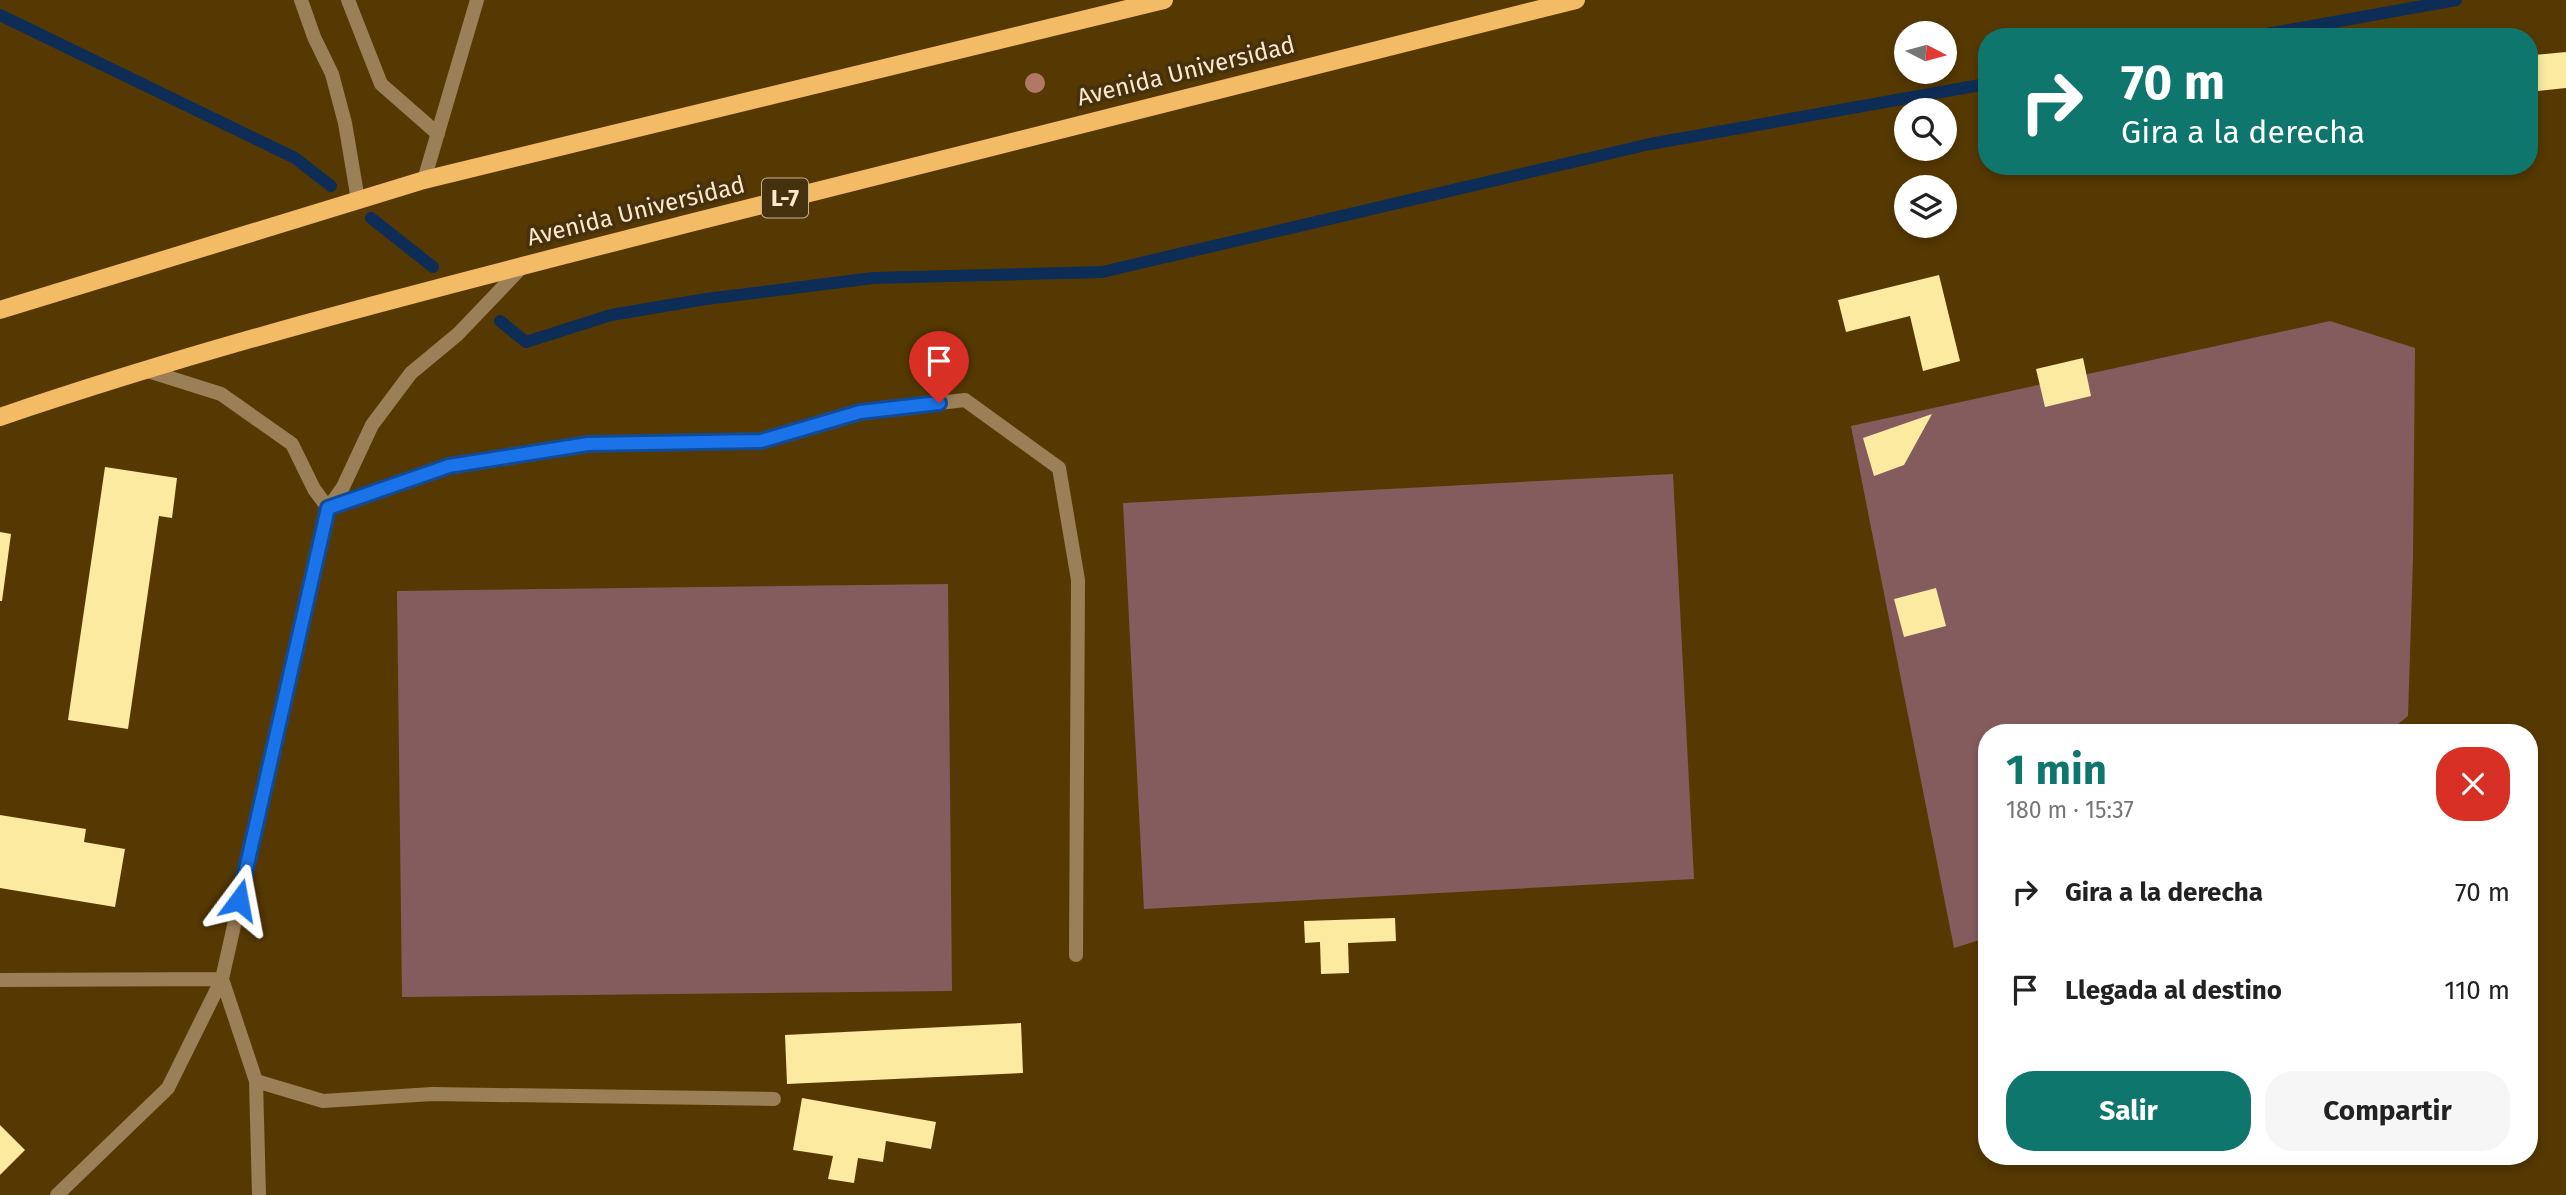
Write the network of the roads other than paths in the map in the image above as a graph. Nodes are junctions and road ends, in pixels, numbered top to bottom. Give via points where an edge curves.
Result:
1 (301, 0) edge
2 (348, 0) edge
3 (477, 0) edge
4 (1164, 0) edge
5 (1576, 0) edge
6 (438, 134) junction
7 (424, 180) junction
8 (358, 200) junction
9 (523, 266) junction
10 (0, 310) edge
11 (145, 370) junction
12 (0, 417) edge
13 (328, 508) junction
14 (1076, 955) dead end
15 (222, 979) junction
16 (0, 980) edge
17 (256, 1081) junction
18 (774, 1099) dead end
19 (57, 1195) edge
20 (259, 1195) edge

1 - 8 street via 332,74
2 - 6 street via 380,85
3 - 6 street
4 - 7 main road
5 - 9 main road, Avenida Universidad / L-7
6 - 7 street
7 - 8 main road
8 - 10 main road
9 - 11 main road, Avenida Universidad / L-7
9 - 13 street via 458,334 411,373 372,425
11 - 12 main road, Avenida Universidad / L-7
11 - 13 street via 221,394 292,444
13 - 14 street via 449,466 588,444 761,441 860,412 965,400 1059,468 1078,580
13 - 15 street
15 - 16 street
15 - 17 street
15 - 19 street via 168,1088
17 - 18 street via 323,1101 432,1094
17 - 20 street

